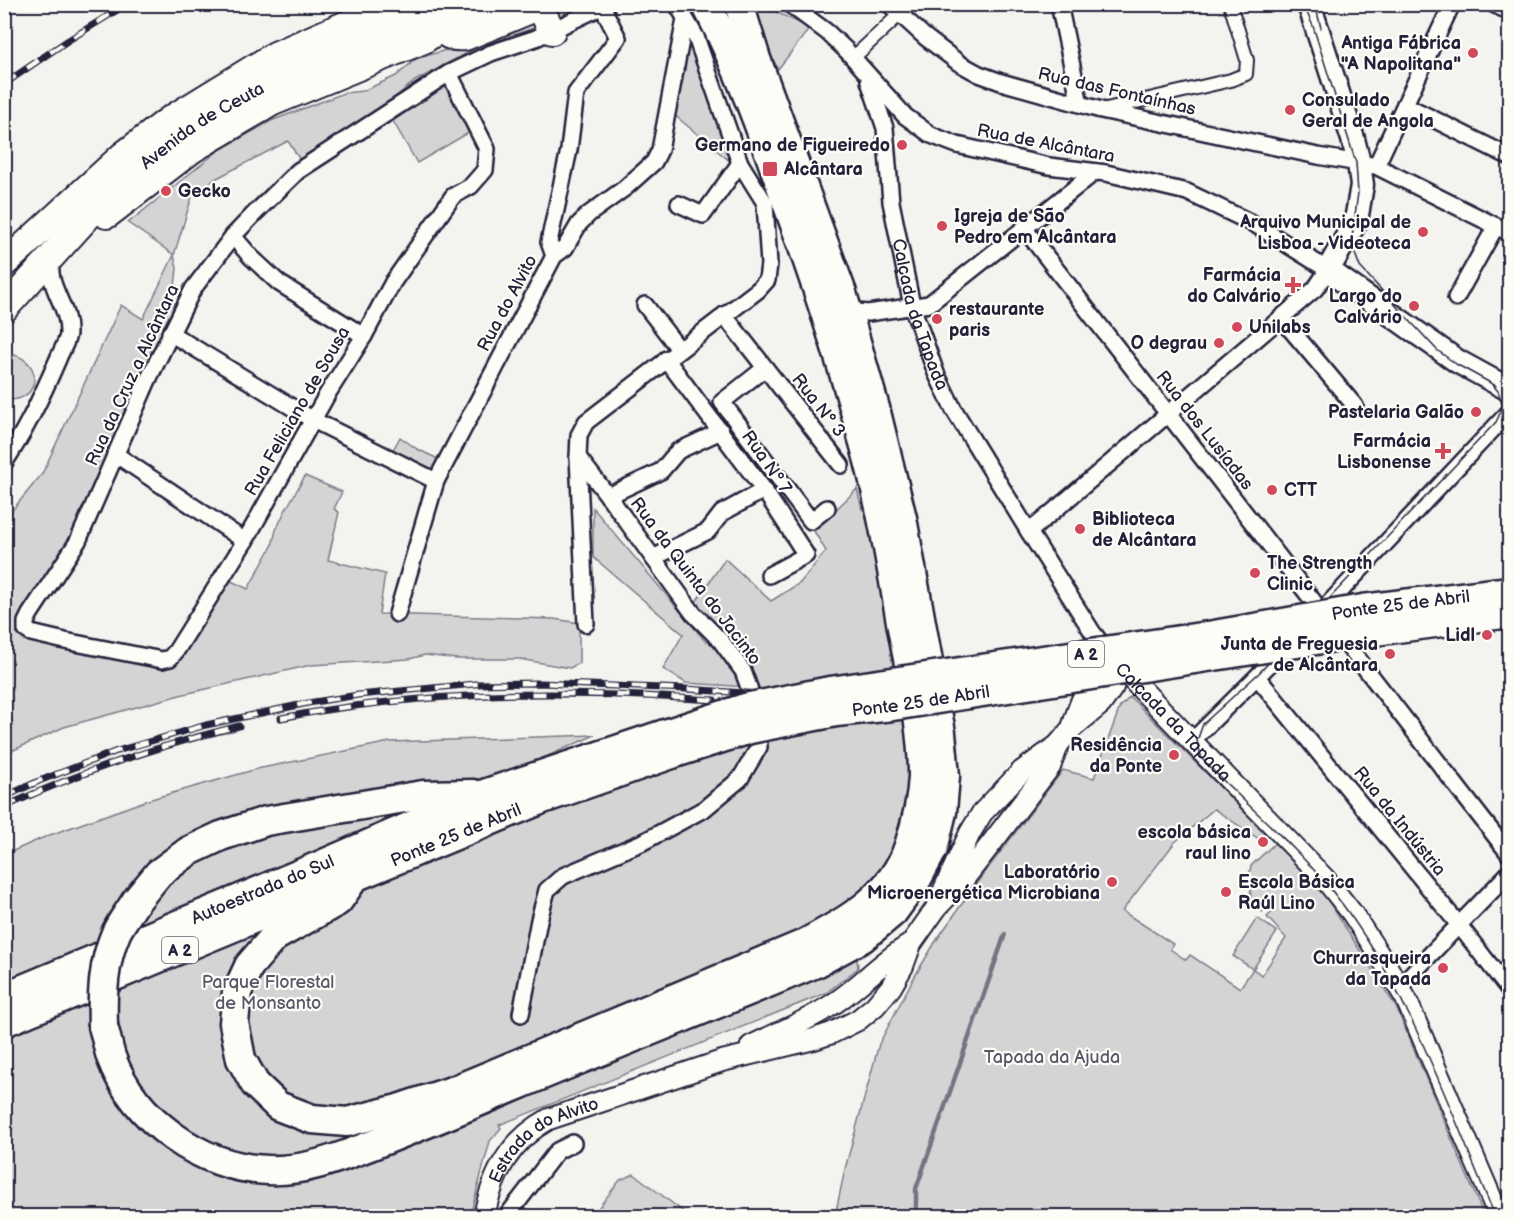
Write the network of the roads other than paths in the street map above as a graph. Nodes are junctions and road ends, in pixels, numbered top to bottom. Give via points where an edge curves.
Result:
1 (393, 4) edge
2 (490, 4) edge
3 (677, 4) edge
4 (740, 4) edge
5 (789, 4) edge
6 (1059, 4) edge
7 (1230, 4) edge
8 (1309, 4) edge
9 (1452, 4) edge
10 (1493, 4) edge
11 (605, 6) edge
12 (894, 9) edge
13 (696, 12) edge
14 (1509, 12) edge
15 (448, 14) edge
16 (552, 31) junction
17 (856, 62) junction
18 (449, 73) junction
19 (1080, 104) junction
20 (1405, 105) junction
21 (1101, 110) junction
22 (1509, 157) edge
23 (740, 164) junction
24 (1368, 165) junction
25 (1095, 172) junction
26 (679, 204) dead end
27 (1024, 228) junction
28 (1503, 230) edge
29 (233, 236) junction
30 (53, 254) junction
31 (554, 256) junction
32 (4, 264) edge
33 (1328, 270) junction
34 (842, 293) junction
35 (1456, 298) dead end
36 (645, 305) dead end
37 (912, 306) junction
38 (4, 309) edge
39 (724, 315) junction
40 (1281, 318) junction
41 (170, 333) junction
42 (364, 336) junction
43 (679, 350) junction
44 (666, 359) junction
45 (765, 368) junction
46 (1509, 390) edge
47 (1355, 406) dead end
48 (1509, 411) edge
49 (1169, 415) junction
50 (313, 420) junction
51 (721, 431) junction
52 (115, 454) junction
53 (578, 457) junction
54 (4, 463) edge
55 (841, 465) dead end
56 (436, 481) junction
57 (764, 490) junction
58 (608, 496) junction
59 (827, 508) dead end
60 (1029, 532) junction
61 (245, 541) junction
62 (653, 558) junction
63 (769, 575) dead end
64 (1509, 591) edge
65 (1322, 611) junction
66 (1509, 613) edge
67 (397, 614) dead end
68 (586, 624) dead end
69 (37, 635) joint
70 (1119, 666) junction
71 (1258, 678) junction
72 (1191, 742) junction
73 (668, 744) junction
74 (487, 793) junction
75 (1509, 855) edge
76 (1509, 872) edge
77 (354, 878) junction
78 (1459, 925) junction
79 (911, 944) junction
80 (1399, 987) junction
81 (1509, 991) edge
82 (4, 997) edge
83 (521, 1014) dead end
84 (4, 1022) edge
85 (722, 1061) junction
86 (573, 1143) dead end
87 (484, 1216) edge
88 (507, 1216) edge
89 (1499, 1216) edge

1 - 32 highway, Avenida de Ceuta via 275,55 169,120 122,156
2 - 15 highway
3 - 13 street
4 - 34 highway via 756,59
5 - 17 street, Rua de Alcântara via 827,32
6 - 19 street
7 - 21 street via 1247,60 1246,74
8 - 24 main road
9 - 20 street
10 - 14 street
11 - 16 street, Rua da Cruz a Alcântara
11 - 31 street via 618,38 576,93 569,150 549,242
12 - 17 street
12 - 19 street, Rua das Fontaínhas via 959,63 979,74
13 - 23 street via 696,37
13 - 31 street, Rua do Alvito via 654,162 589,214 565,248
13 - 77 highway via 728,49 772,160 823,301 866,448 893,577 919,735 923,777 908,849 890,881 870,904 802,945 455,1090 347,1122 312,1119 278,1106 255,1084 241,1059 234,1023 237,992 249,966 274,938 338,901
15 - 16 highway via 533,9 543,14
15 - 30 highway via 424,40 270,103 221,131
16 - 18 street, Rua da Cruz a Alcântara
17 - 25 street, Rua de Alcântara via 906,117 944,141 1049,166
17 - 37 street, Calçada da Tapada via 869,81 885,128 891,202
18 - 29 street, Rua da Cruz a Alcântara via 298,171
18 - 42 street, Rua Feliciano de Sousa via 487,149 485,170 471,186 453,196 432,224 393,282
19 - 21 street, Rua das Fontaínhas
20 - 22 street
20 - 24 street
21 - 24 street, Rua das Fontaínhas
23 - 26 street via 703,215
23 - 39 street via 765,204 769,264 767,280
24 - 28 street, Rua das Fontaínhas
24 - 33 main road via 1356,230
25 - 27 street
25 - 33 street, Rua de Alcântara via 1187,192 1262,228
27 - 37 street via 928,304
27 - 49 street, Rua dos Lusíadas
28 - 35 street
29 - 41 street, Rua da Cruz a Alcântara via 193,289
29 - 42 street via 279,283
30 - 38 highway
30 - 54 street via 51,283 63,305 68,334 33,412
31 - 56 street, Rua do Alvito
33 - 40 street via 1315,289
33 - 46 main road via 1456,361
34 - 37 street via 851,308 868,314
34 - 74 highway, bridge via 902,518 945,776 942,813 933,849 893,912 862,938 818,962 433,1121 339,1158 302,1168 270,1171 221,1162 166,1132 141,1109 112,1058 103,1026 102,992 116,932 159,873 189,851 266,821 423,795
36 - 43 street
37 - 60 street, Calçada da Tapada via 954,410
39 - 43 street
39 - 45 street, Rua Nº 3
40 - 47 street
40 - 49 street
41 - 50 street
41 - 52 street, Rua da Cruz a Alcântara
42 - 50 street, Rua Feliciano de Sousa
43 - 44 street
44 - 51 street, Rua Nº 7
44 - 53 street via 585,422 579,435
45 - 55 street, Rua Nº 3
45 - 59 street via 722,402 811,521
48 - 65 street
49 - 60 street
49 - 65 street, Rua dos Lusíadas
50 - 56 street
50 - 61 street, Rua Feliciano de Sousa
51 - 57 street, Rua Nº 7
51 - 58 street via 678,452 661,471
52 - 61 street
52 - 69 street, Rua da Cruz a Alcântara via 78,541 25,626
53 - 58 street, Rua da Quinta do Jacinto
53 - 68 street
56 - 67 street, Rua do Alvito
57 - 62 street via 722,513 708,531
57 - 63 street, Rua Nº 7 via 806,555
58 - 62 street, Rua da Quinta do Jacinto
60 - 70 street, Calçada da Tapada via 1093,633
61 - 69 street, Rua Feliciano de Sousa via 170,658 162,660
62 - 83 street, Rua da Quinta do Jacinto via 693,614 721,641 743,671 758,712 759,747 740,780 705,809 643,842 563,876 547,890
64 - 73 highway, Ponte 25 de Abril / A 2, bridge via 1363,609 1208,636 831,691 745,708
65 - 71 street
65 - 75 street, Rua dos Lusíadas
66 - 73 highway, Ponte 25 de Abril / A 2, bridge via 836,712
70 - 72 street, Calçada da Tapada
70 - 79 street via 1113,687 1101,704 1058,745 1050,767 970,872 936,907
71 - 72 street
71 - 78 street, Rua da Indústria
72 - 80 street, Calçada da Tapada via 1326,879
73 - 74 highway, Ponte 25 de Abril / A 2
73 - 77 highway, Ponte 25 de Abril / A 2
74 - 82 highway, Autoestrada do Sul / A 2
76 - 78 street
77 - 84 highway, Autoestrada do Sul / A 2
78 - 80 street
78 - 81 street, Rua da Indústria
79 - 85 street via 830,1007
79 - 85 street via 894,982 858,1020 814,1039
80 - 89 street, Calçada da Tapada
85 - 87 street, Estrada do Alvito via 549,1119 513,1148 496,1173
86 - 88 street via 557,1152

